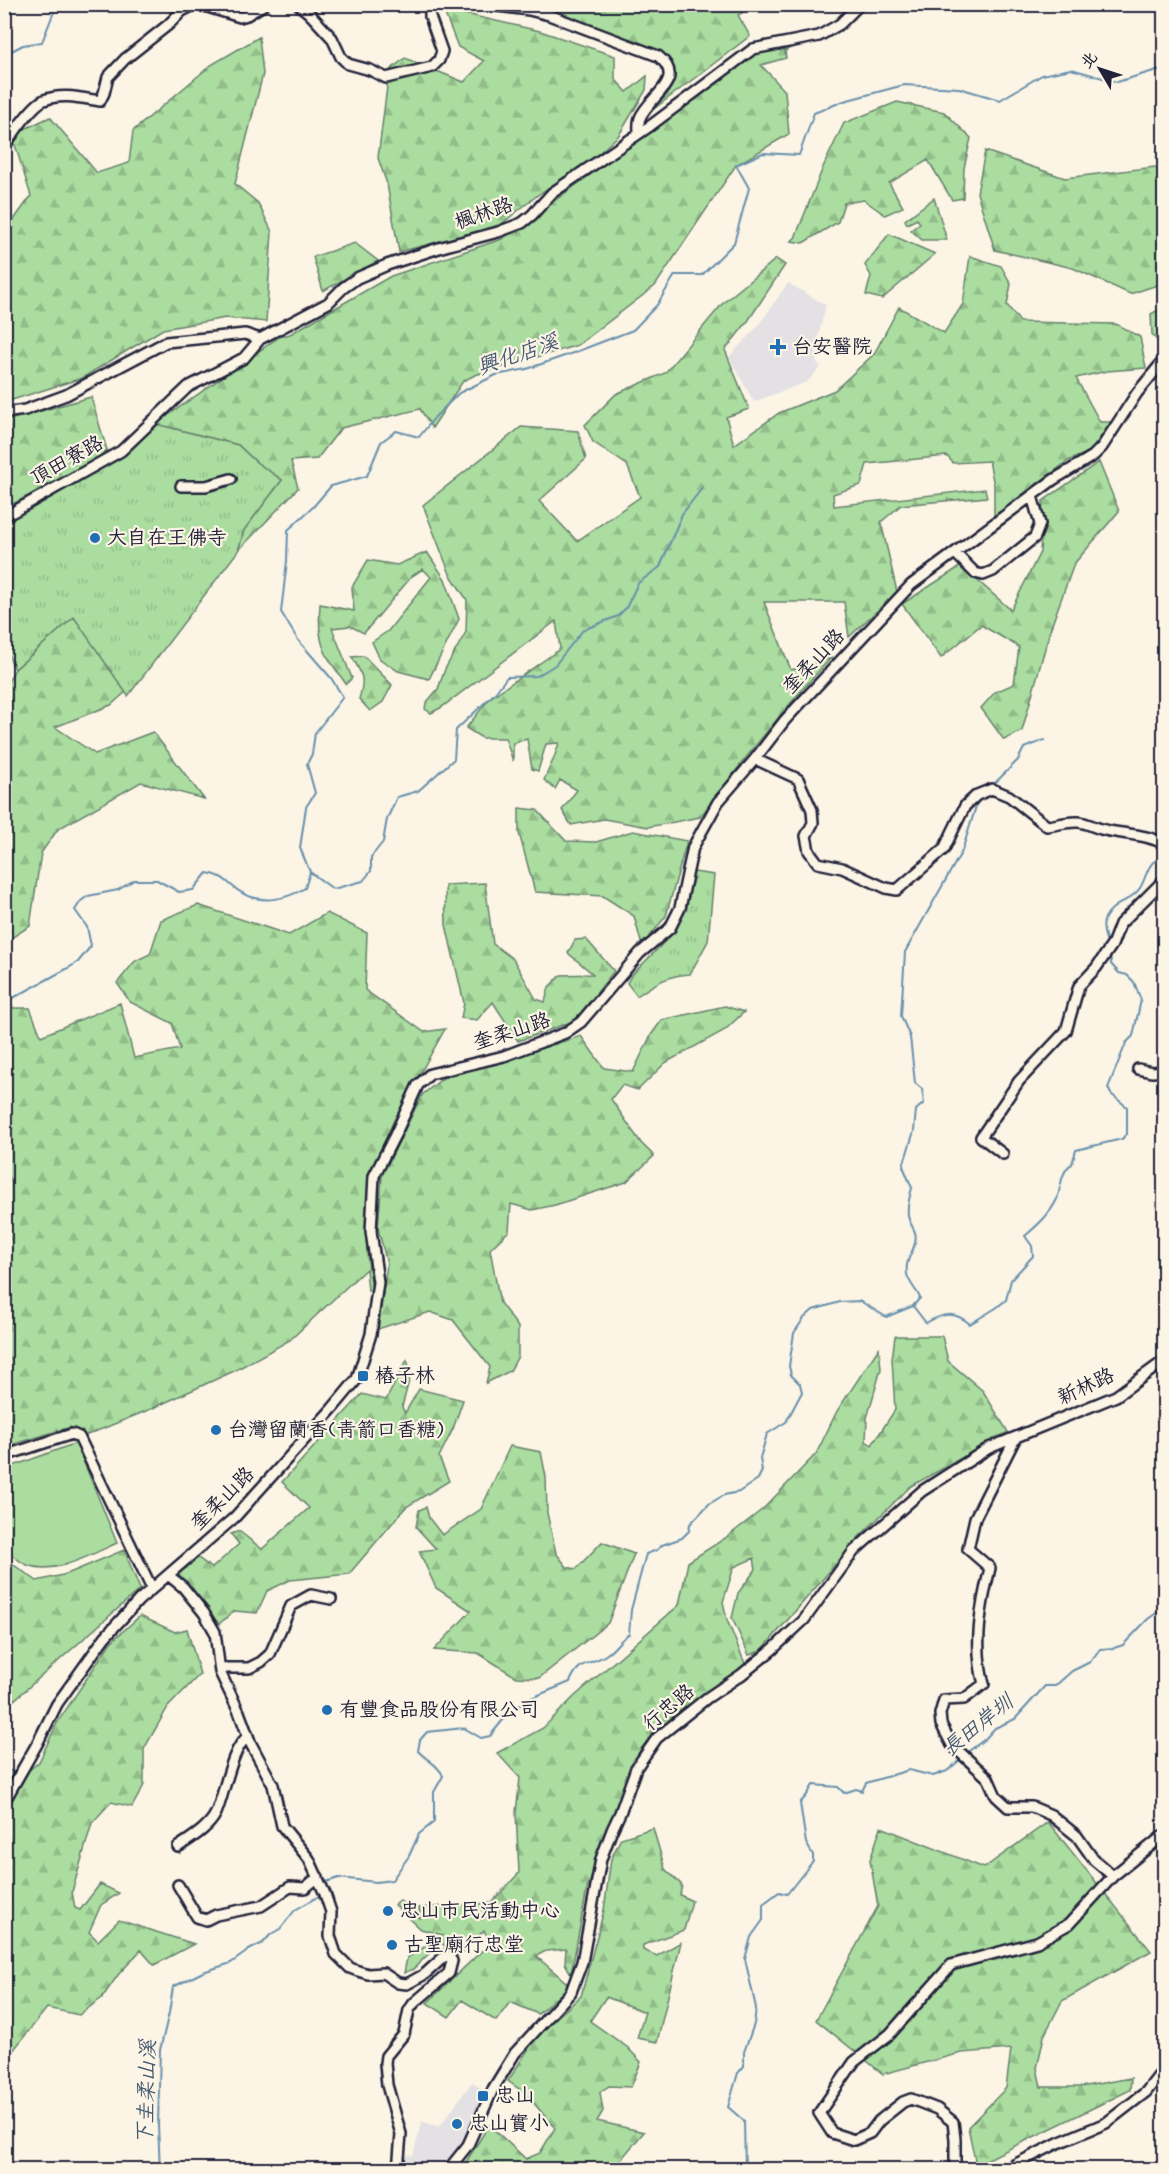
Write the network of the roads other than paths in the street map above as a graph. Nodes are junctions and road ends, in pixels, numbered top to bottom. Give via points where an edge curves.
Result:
1 (265, 4) edge
2 (298, 4) edge
3 (430, 4) edge
4 (481, 4) edge
5 (860, 4) edge
6 (639, 132) junction
7 (4, 147) edge
8 (260, 339) junction
9 (1164, 360) edge
10 (4, 413) edge
11 (143, 430) joint
12 (231, 479) dead end
13 (181, 486) dead end
14 (1032, 496) junction
15 (4, 517) edge
16 (955, 553) junction
17 (755, 759) junction
18 (1164, 844) edge
19 (1164, 880) edge
20 (1138, 1069) dead end
21 (1164, 1071) edge
22 (1003, 1154) dead end
23 (1164, 1361) edge
24 (1017, 1437) junction
25 (4, 1456) edge
26 (168, 1575) junction
27 (152, 1588) junction
28 (331, 1599) dead end
29 (219, 1672) junction
30 (248, 1737) junction
31 (4, 1802) edge
32 (1164, 1835) edge
33 (178, 1847) dead end
34 (1113, 1876) junction
35 (320, 1880) junction
36 (178, 1885) dead end
37 (1164, 2069) edge
38 (398, 2169) edge
39 (448, 2169) edge
40 (955, 2169) edge
41 (1004, 2169) edge

1 - 7 street via 240,17 201,5 182,11 108,77 100,101 69,96 42,101
2 - 3 street via 332,38 348,64 386,78 432,67 439,60 442,51 430,17
4 - 6 street via 549,15 663,60 669,82 646,108 639,120
5 - 6 street, 楓林路 via 840,24 819,36 753,49
6 - 8 street, 楓林路 via 552,193 522,223 371,271 343,288 328,303
8 - 10 street via 245,334 166,342 66,395 25,411
8 - 11 street, 楓林路 via 244,358 188,387
9 - 14 street, 奎柔山路 via 1102,447
11 - 15 street, 頂田寮路 via 99,465
12 - 13 street via 206,486
14 - 16 street, 奎柔山路
14 - 16 street via 1040,525 1035,537 993,571 975,573
16 - 17 street, 奎柔山路 via 911,585 785,720
17 - 18 street via 798,779 812,810 813,823 806,836 808,851 818,863 842,868 886,888 897,890 944,849 965,806 992,789 1009,796 1047,826 1081,822
17 - 26 street, 奎柔山路 via 718,802 693,847 680,908 670,928 640,953 581,1022 565,1033 504,1056 430,1074 418,1084 374,1176 371,1231 378,1282 371,1334 357,1379 235,1517
19 - 22 street via 1120,924 1112,945 1079,986 1066,1031 1019,1081 981,1137
20 - 21 street
23 - 24 street, 新林路 via 1116,1396
24 - 34 street via 975,1518 968,1549 990,1568 980,1611 979,1659 984,1684 964,1699 944,1700 941,1724 952,1745 988,1778 996,1796 1008,1807 1032,1807 1051,1815 1077,1836 1094,1860
24 - 39 street, 行忠路 via 988,1448 885,1522 854,1551 804,1620 741,1675 657,1738 636,1768 601,1859 582,1962 571,1992 515,2053 493,2089 468,2145
25 - 27 street via 72,1434 79,1437
26 - 27 street, 奎柔山路
26 - 29 street via 183,1587 211,1623
27 - 31 street, 奎柔山路 via 105,1637 57,1704
28 - 29 street via 311,1595 291,1606 270,1654 249,1668 225,1668
29 - 30 street
30 - 33 street via 235,1757 215,1814
30 - 35 street via 273,1785 282,1826 309,1859
32 - 34 street
34 - 40 street via 1069,1924 1037,1942 951,1965 890,2034 854,2062 819,2114 832,2133 854,2140 870,2133 879,2121 911,2099 937,2109 953,2122
35 - 36 street via 305,1888 283,1890 261,1906 206,1920 197,1917
35 - 38 street via 331,1912 332,1946 350,1968 368,1974 383,1973 407,1984 446,1955 452,1961 449,1973 409,2010 404,2034 386,2056 387,2085 401,2134
37 - 41 street via 1146,2092 1106,2123

